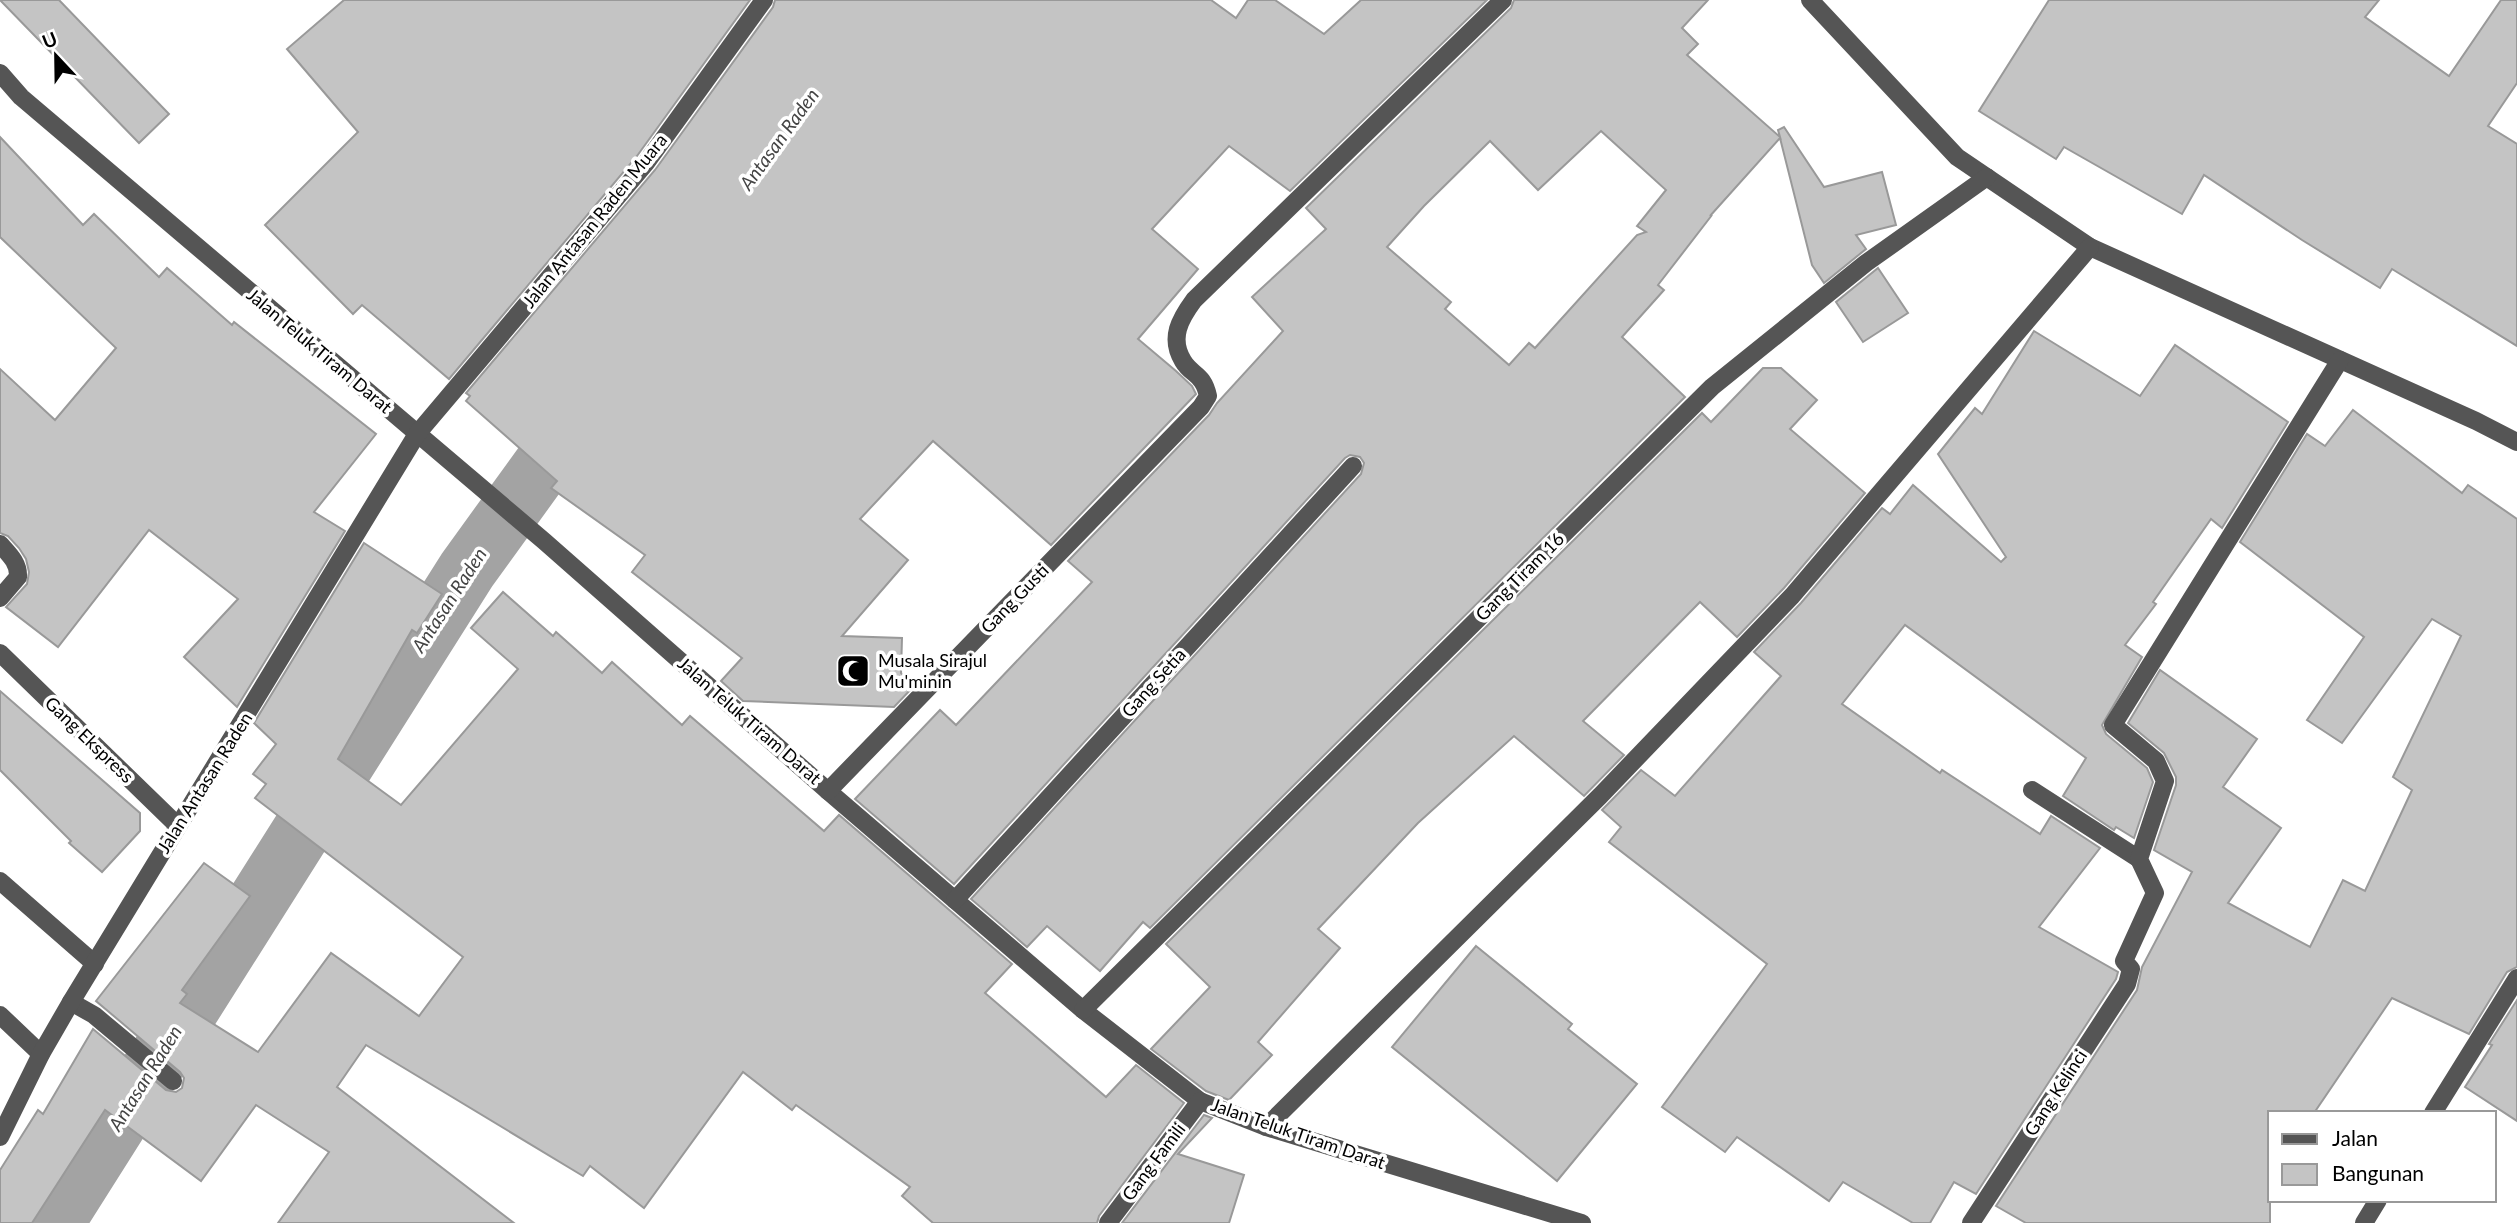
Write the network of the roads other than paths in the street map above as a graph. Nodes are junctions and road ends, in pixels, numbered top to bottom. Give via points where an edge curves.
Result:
1 (764, 0) edge
2 (1503, 0) edge
3 (1810, 0) edge
4 (0, 73) edge
5 (1987, 177) junction
6 (2090, 247) junction
7 (2340, 360) junction
8 (417, 434) junction
9 (2517, 442) edge
10 (1353, 466) dead end
11 (0, 544) edge
12 (0, 598) edge
13 (0, 653) edge
14 (2032, 790) dead end
15 (828, 791) junction
16 (178, 826) junction
17 (2139, 859) junction
18 (0, 881) edge
19 (955, 900) junction
20 (95, 964) junction
21 (2517, 978) edge
22 (71, 1002) junction
23 (1083, 1010) junction
24 (0, 1015) edge
25 (41, 1054) junction
26 (167, 1077) dead end
27 (1200, 1101) junction
28 (2434, 1111) edge
29 (1266, 1127) junction
30 (0, 1137) edge
31 (2377, 1202) edge
32 (1108, 1223) edge
33 (1581, 1223) edge
34 (1971, 1223) edge
35 (2364, 1223) edge

1 - 8 street, Jalan Antasan Raden Muara via 646,163
2 - 15 street, Gang Gusti via 1194,300 1175,332 1183,362 1202,378 1207,390 1201,407
3 - 5 street via 1957,157
4 - 8 street, Jalan Teluk Tiram Darat via 21,97
5 - 6 street
5 - 23 street, Gang Tiram 16 via 1866,263 1712,387
6 - 7 street
6 - 29 street via 1792,596 1601,796
7 - 9 street
7 - 17 street via 2113,725 2156,761 2165,782
8 - 15 street, Jalan Teluk Tiram Darat
8 - 16 street, Jalan Antasan Raden
10 - 19 street, Gang Setia
11 - 12 street via 14,561 18,577
13 - 16 street, Gang Ekspress
14 - 17 street
15 - 19 street, Jalan Teluk Tiram Darat
16 - 20 street, Jalan Antasan Raden
17 - 34 street, Gang Kelinci via 2155,893 2124,961 2131,970 2127,984
18 - 20 street
19 - 23 street, Jalan Teluk Tiram Darat
20 - 22 street, Jalan Antasan Raden
21 - 28 street
22 - 25 street, Jalan Antasan Raden
22 - 26 street via 94,1015
23 - 27 street, Jalan Teluk Tiram Darat
24 - 25 street
25 - 30 street, Jalan Antasan Raden
27 - 29 street, Jalan Teluk Tiram Darat
27 - 32 street, Gang Famili
29 - 33 street, Jalan Teluk Tiram Darat
31 - 35 street

